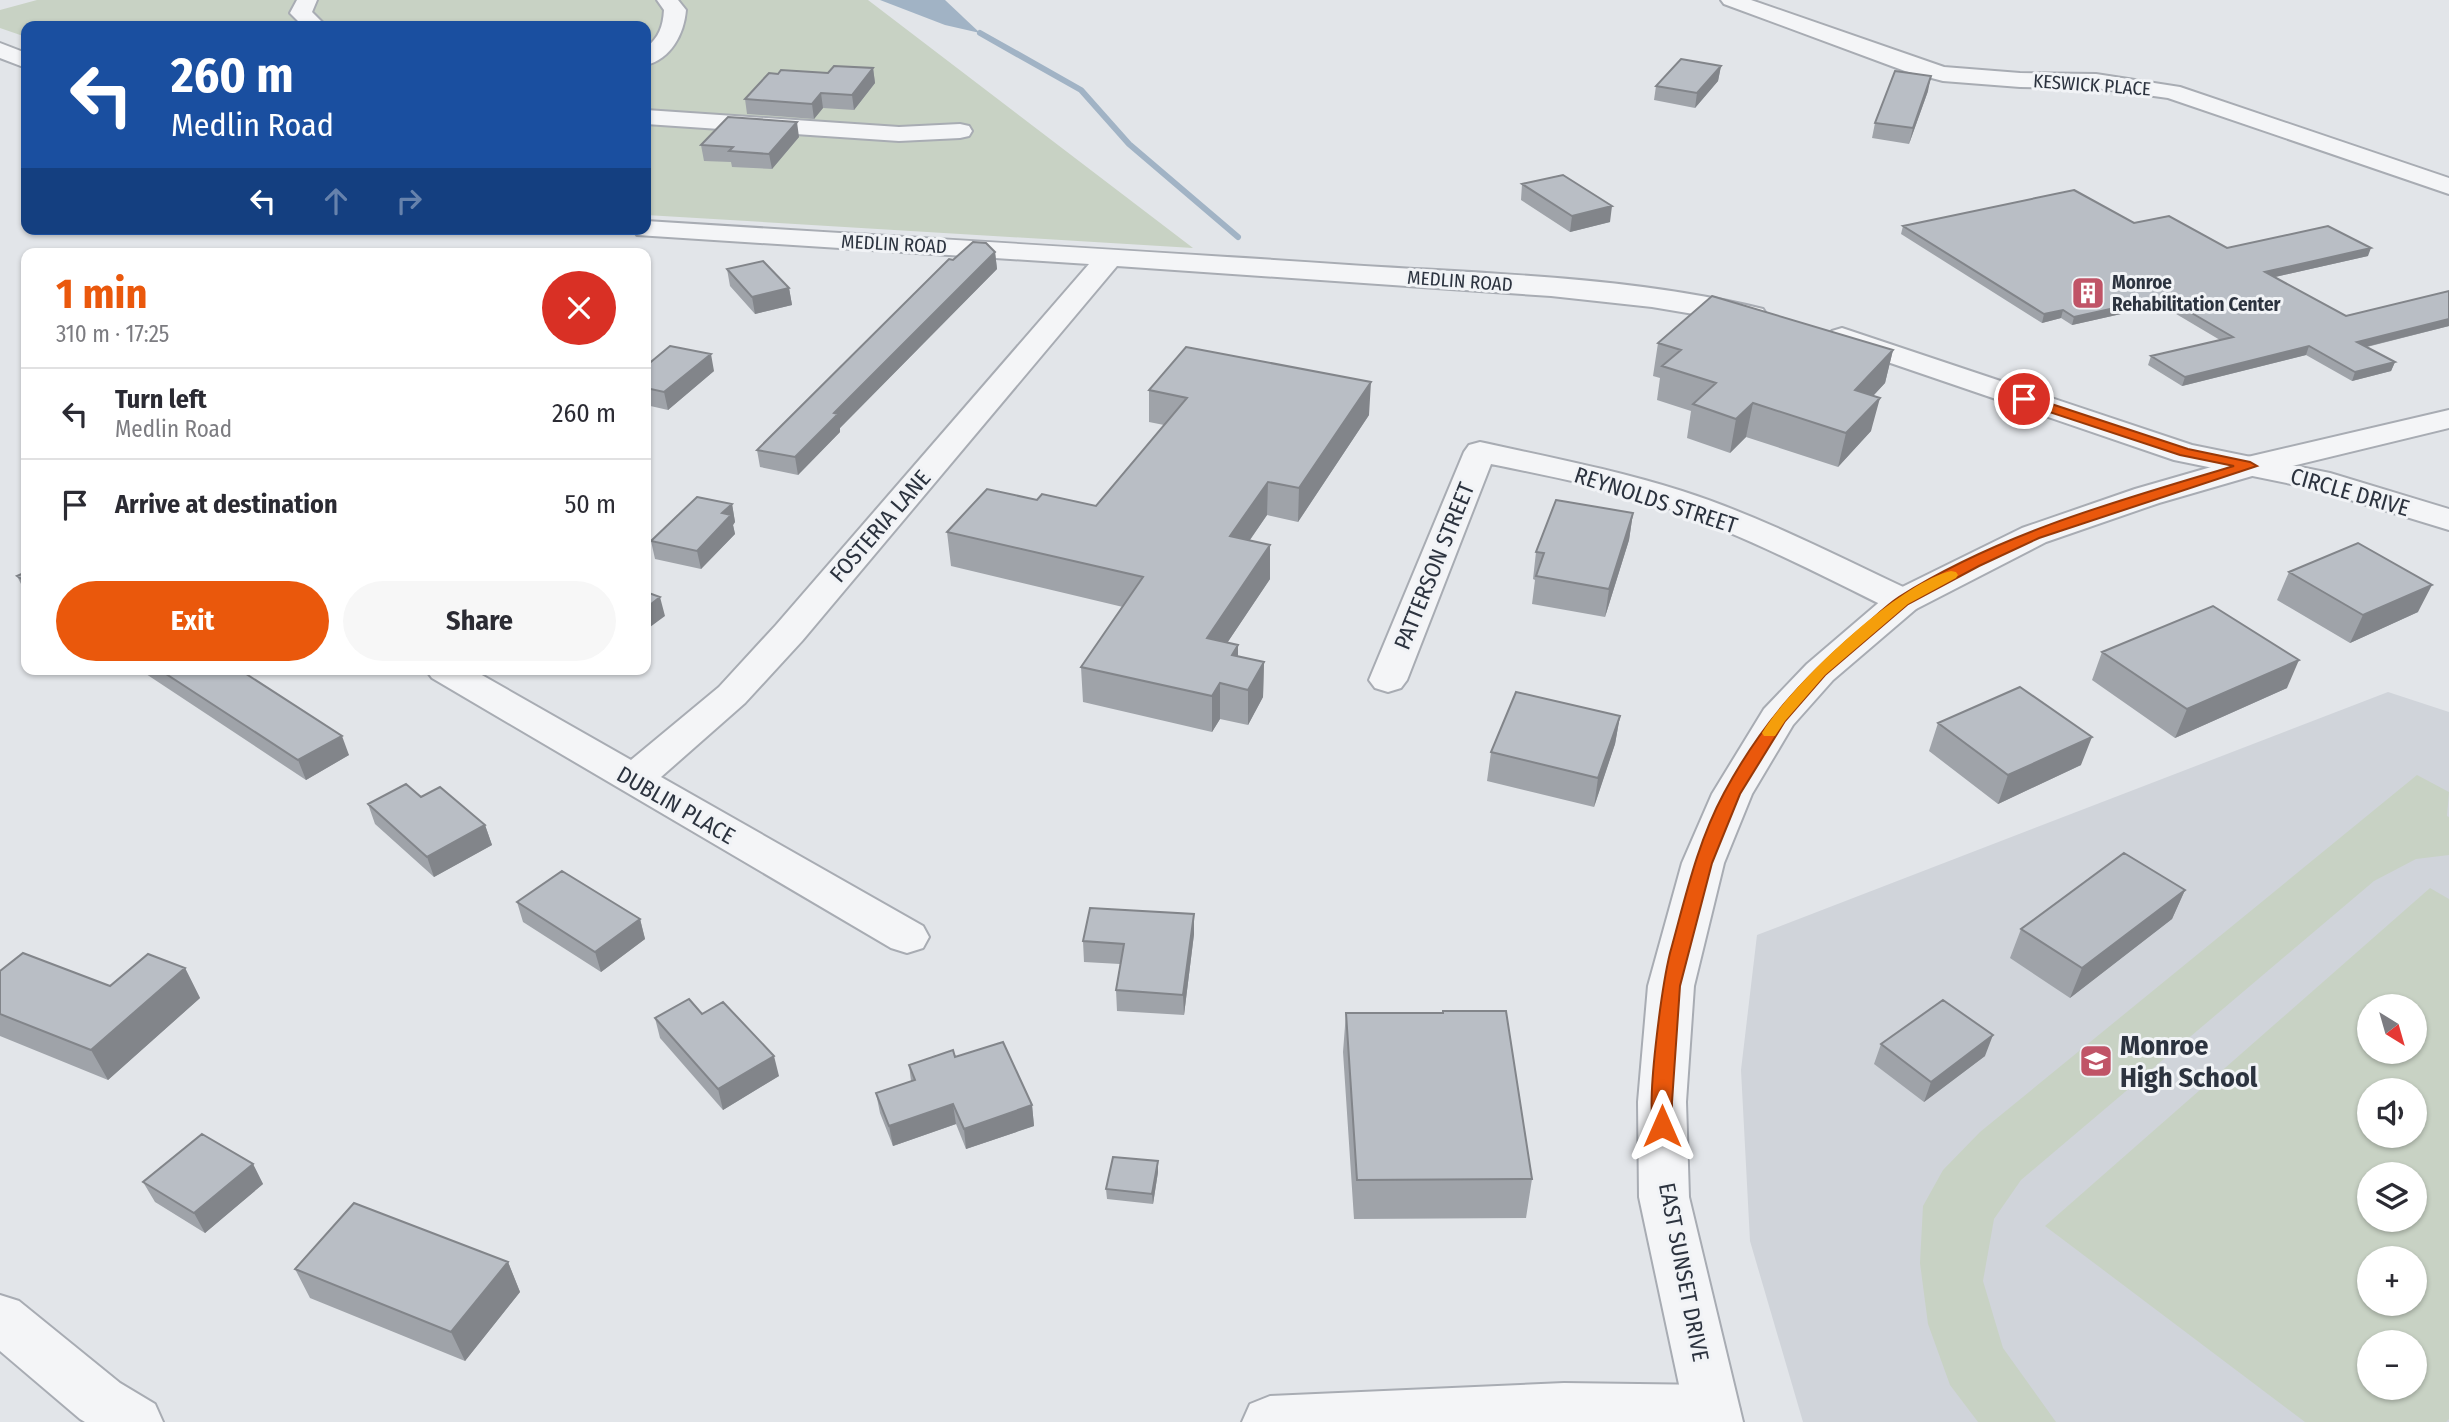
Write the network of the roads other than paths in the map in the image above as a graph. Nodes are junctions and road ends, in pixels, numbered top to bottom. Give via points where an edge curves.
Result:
1 (307, 0) edge
2 (667, 0) edge
3 (1731, 0) edge
4 (310, 21) edge
5 (0, 50) edge
6 (651, 54) edge
7 (21, 59) edge
8 (651, 117) edge
9 (960, 131) dead end
10 (2449, 186) edge
11 (651, 229) edge
12 (1111, 256) junction
13 (1776, 320) edge
14 (1817, 328) edge
15 (2449, 419) edge
16 (1480, 452) joint
17 (2250, 466) junction
18 (2449, 520) edge
19 (1903, 601) junction
20 (454, 675) edge
21 (1388, 680) dead end
22 (632, 780) junction
23 (908, 937) dead end
24 (0, 1318) edge
25 (1714, 1416) edge
26 (135, 1422) edge
27 (1270, 1422) edge

1 - 4 street via 301,13
2 - 6 street via 675,10 674,28
3 - 10 street, KESWICK PLACE via 1943,74 2096,81 2172,92
5 - 7 street
8 - 9 street via 899,134
11 - 12 street, MEDLIN ROAD
12 - 13 street, MEDLIN ROAD via 1568,287 1681,300
12 - 22 street, FOSTERIA LANE via 742,685
14 - 17 street via 2185,453
15 - 17 street, EAST SUNSET DRIVE
16 - 19 street, REYNOLDS STREET via 1597,477 1697,507
16 - 21 street, PATTERSON STREET
17 - 18 street, CIRCLE DRIVE via 2318,480
17 - 19 street, EAST SUNSET DRIVE via 2034,535
19 - 25 street, EAST SUNSET DRIVE via 1820,672 1787,709 1732,794 1703,863 1671,986 1662,1102 1664,1197
20 - 22 street, DUBLIN PLACE
22 - 23 street, DUBLIN PLACE
24 - 26 street via 100,1401
25 - 27 street via 1564,1408

